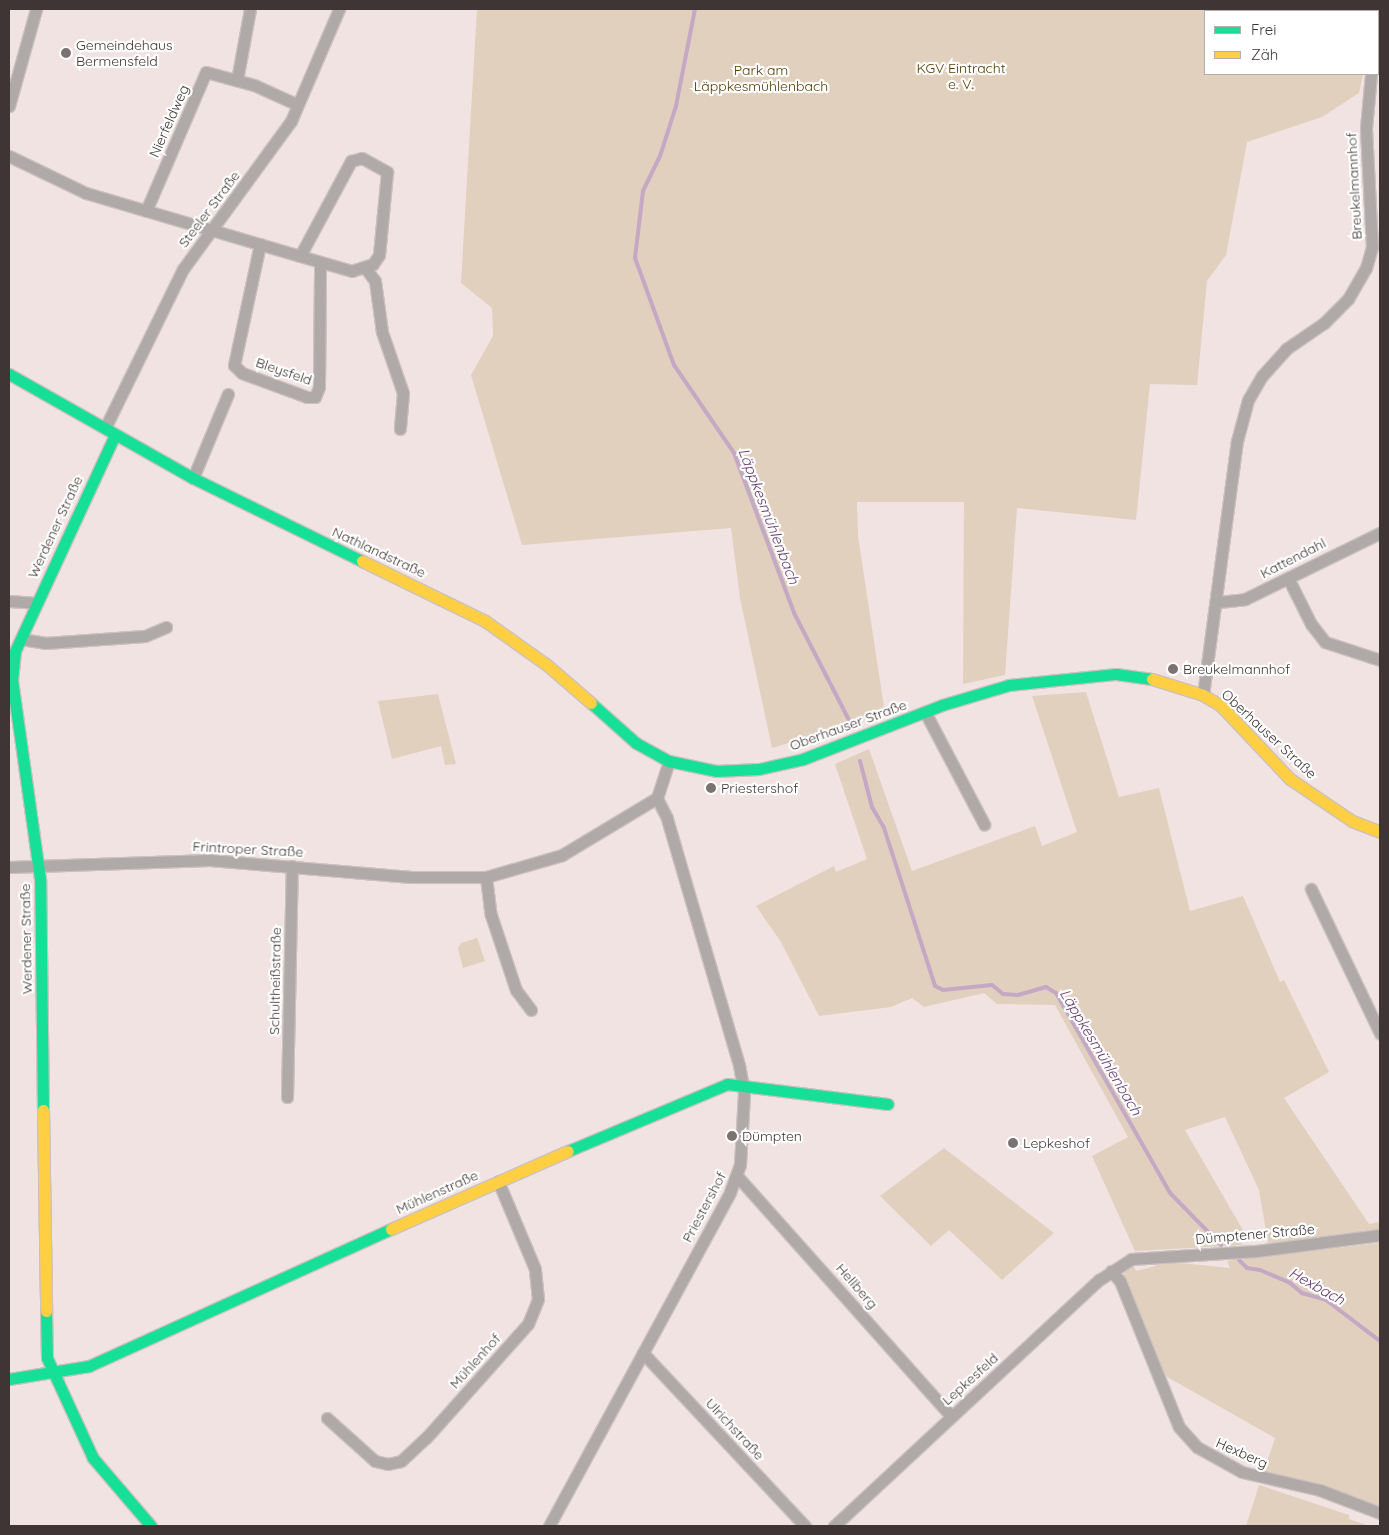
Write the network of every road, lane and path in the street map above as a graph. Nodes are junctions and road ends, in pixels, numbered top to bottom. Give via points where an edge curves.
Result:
1 (36, 9) edge
2 (250, 9) edge
3 (339, 9) edge
4 (1371, 75) edge
5 (237, 80) junction
6 (298, 105) junction
7 (9, 106) edge
8 (9, 156) edge
9 (146, 211) junction
10 (212, 230) junction
11 (260, 244) junction
12 (1376, 247) edge
13 (300, 256) junction
14 (320, 263) junction
15 (366, 269) junction
16 (9, 374) edge
17 (228, 394) dead end
18 (105, 428) junction
19 (400, 429) dead end
20 (115, 435) junction
21 (193, 478) junction
22 (1380, 533) edge
23 (1288, 578) junction
24 (9, 601) edge
25 (1218, 602) junction
26 (36, 603) junction
27 (166, 627) dead end
28 (21, 640) junction
29 (1380, 660) edge
30 (547, 665) joint
31 (1204, 695) junction
32 (925, 712) junction
33 (669, 761) junction
34 (657, 798) junction
35 (984, 824) dead end
36 (1380, 832) edge
37 (36, 865) junction
38 (292, 866) junction
39 (9, 867) edge
40 (486, 877) junction
41 (1311, 889) dead end
42 (531, 1010) dead end
43 (1380, 1033) edge
44 (743, 1085) junction
45 (287, 1097) dead end
46 (888, 1104) dead end
47 (738, 1177) junction
48 (498, 1181) junction
49 (1380, 1235) edge
50 (1131, 1259) joint
51 (1111, 1271) junction
52 (643, 1353) junction
53 (56, 1374) junction
54 (9, 1379) edge
55 (951, 1416) junction
56 (327, 1418) dead end
57 (1380, 1514) edge
58 (151, 1526) edge
59 (549, 1526) edge
60 (805, 1526) edge
61 (834, 1526) edge

1 - 7 street
2 - 5 street
3 - 6 street, Steeler Straße
4 - 12 street, Breukelmannhof via 1366,146
5 - 6 street, Nierfeldweg
5 - 9 street, Nierfeldweg via 206,72
6 - 10 street, Steeler Straße via 275,145
8 - 9 street via 77,190
9 - 10 street
10 - 11 street
10 - 18 street, Steeler Straße via 174,285
11 - 13 street
11 - 14 street, Bleysfeld via 234,365 242,373 307,397 316,395 319,387
12 - 25 street, Breukelmannhof via 1348,299 1324,323 1286,349 1262,376 1248,400 1237,441
13 - 14 street
13 - 15 street via 351,161 359,158 388,175 379,256
14 - 15 street via 346,270
15 - 19 street via 375,281 382,332 403,394
16 - 18 street, Nathlandstraße
17 - 21 street
18 - 20 street, Nathlandstraße
20 - 21 street, Nathlandstraße
20 - 26 street, Werdener Straße
21 - 30 street, Nathlandstraße via 460,606
22 - 23 street, Kattendahl
23 - 25 street, Kattendahl via 1245,599
23 - 29 street via 1311,624 1325,642
24 - 26 street
25 - 31 street, Breukelmannhof
26 - 28 street, Werdener Straße
27 - 28 street via 145,636 45,643
28 - 37 street, Werdener Straße via 13,659 13,688
30 - 33 street, Oberhauser Straße via 622,732
31 - 32 street, Oberhauser Straße via 1167,681 1116,674 1008,686
31 - 36 street, Oberhauser Straße via 1221,706 1290,779 1352,821
32 - 33 street, Oberhauser Straße via 803,759 759,769 716,771
32 - 35 street, Oberhauser Straße
33 - 34 street
34 - 40 street, Frintroper Straße via 562,855
34 - 44 street, Priestershof via 666,818
37 - 38 street, Frintroper Straße via 210,860
37 - 39 street, Frintroper Straße
37 - 53 street, Werdener Straße via 40,879 46,1354
38 - 40 street, Frintroper Straße via 428,878
38 - 45 street, Schultheißstraße
40 - 42 street via 491,915 514,983
41 - 43 street
44 - 46 street, Mühlenstraße
44 - 47 street, Priestershof
44 - 48 street, Mühlenstraße via 727,1084 713,1088
47 - 52 street, Priestershof
47 - 55 street, Hellberg
48 - 53 street, Mühlenstraße via 89,1366
48 - 56 street, Mühlenhof via 535,1269 538,1299 528,1324 426,1438 400,1461 388,1464 375,1461
49 - 50 street, Dümptener Straße via 1256,1251
50 - 51 street, Lepkesfeld
51 - 55 street, Lepkesfeld
51 - 57 street, Hexberg via 1120,1281 1179,1427 1197,1447 1242,1472 1320,1490
52 - 59 street, Priestershof
52 - 60 street, Ulrichstraße
53 - 54 street, Mühlenstraße
53 - 58 street, Werdener Straße via 93,1458
55 - 61 street, Lepkesfeld

